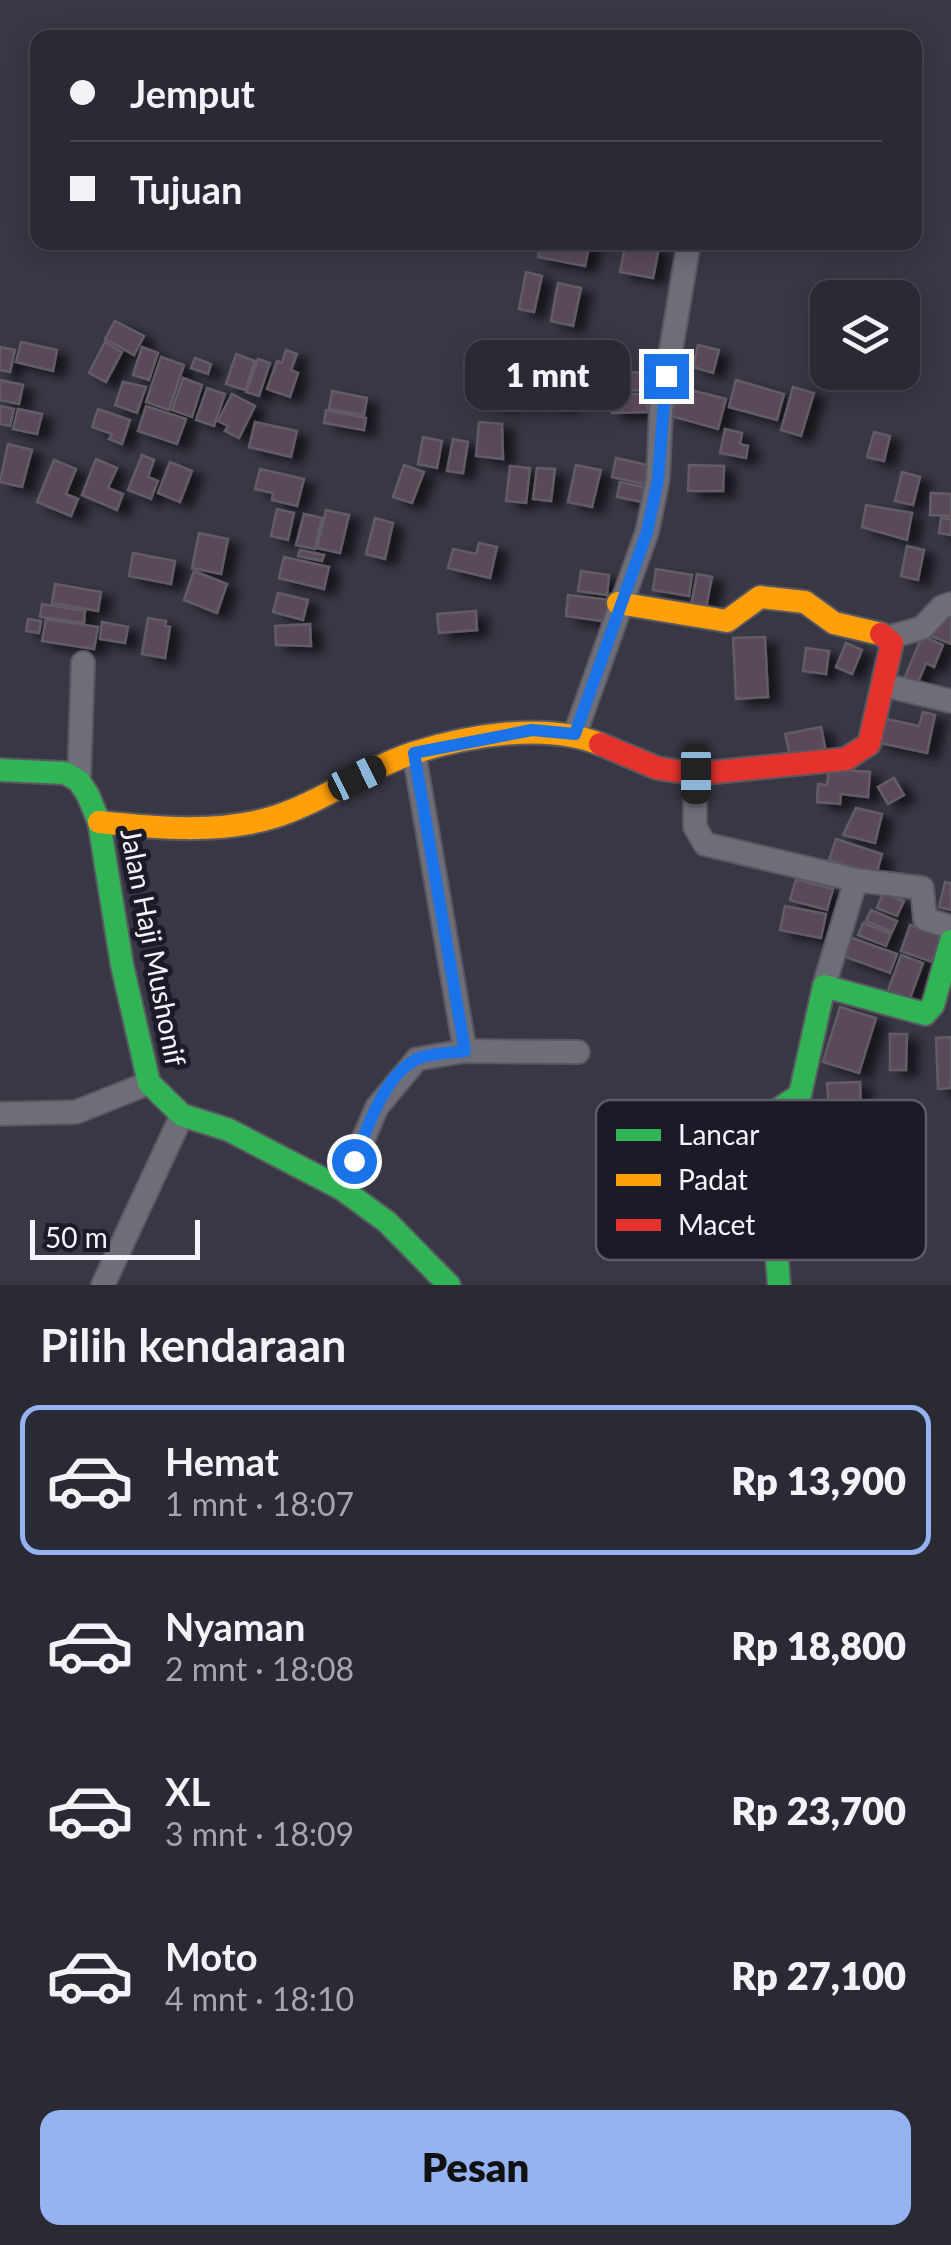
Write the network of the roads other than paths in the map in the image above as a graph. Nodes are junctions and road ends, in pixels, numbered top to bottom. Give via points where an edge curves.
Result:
1 (688, 250) edge
2 (618, 603) junction
3 (951, 604) edge
4 (890, 637) junction
5 (83, 663) dead end
6 (884, 685) junction
7 (951, 701) edge
8 (575, 734) junction
9 (414, 753) junction
10 (0, 770) edge
11 (696, 774) junction
12 (78, 781) junction
13 (99, 822) junction
14 (856, 880) junction
15 (951, 927) edge
16 (951, 941) edge
17 (824, 986) junction
18 (465, 1051) junction
19 (578, 1052) dead end
20 (149, 1083) junction
21 (792, 1100) edge
22 (0, 1114) edge
23 (182, 1115) junction
24 (342, 1189) junction
25 (776, 1260) edge
26 (103, 1285) edge
27 (449, 1285) edge
28 (778, 1285) edge

1 - 2 street via 660,409 658,480 647,532
2 - 4 street via 727,621 760,597 802,602 834,623
2 - 8 street
3 - 4 street via 922,628
4 - 6 street
5 - 12 street
6 - 7 street
6 - 11 street via 869,744 859,754
8 - 9 street via 532,730
8 - 11 street via 657,768
9 - 13 street via 273,817 174,830
9 - 18 street
10 - 12 street via 44,769
11 - 14 street via 696,827 705,844
12 - 13 street, Jalan Haji Mushonif
13 - 20 street, Jalan Haji Mushonif
14 - 15 street via 922,888 925,919
14 - 17 street
16 - 17 street via 925,1014
17 - 21 street via 800,1095
18 - 19 street
18 - 24 street via 417,1059 406,1069 378,1107
20 - 22 street via 76,1112
20 - 23 street, Jalan Haji Mushonif
23 - 24 street, Jalan Haji Mushonif via 229,1130
23 - 26 street
24 - 27 street, Jalan Haji Mushonif via 387,1222
25 - 28 street

